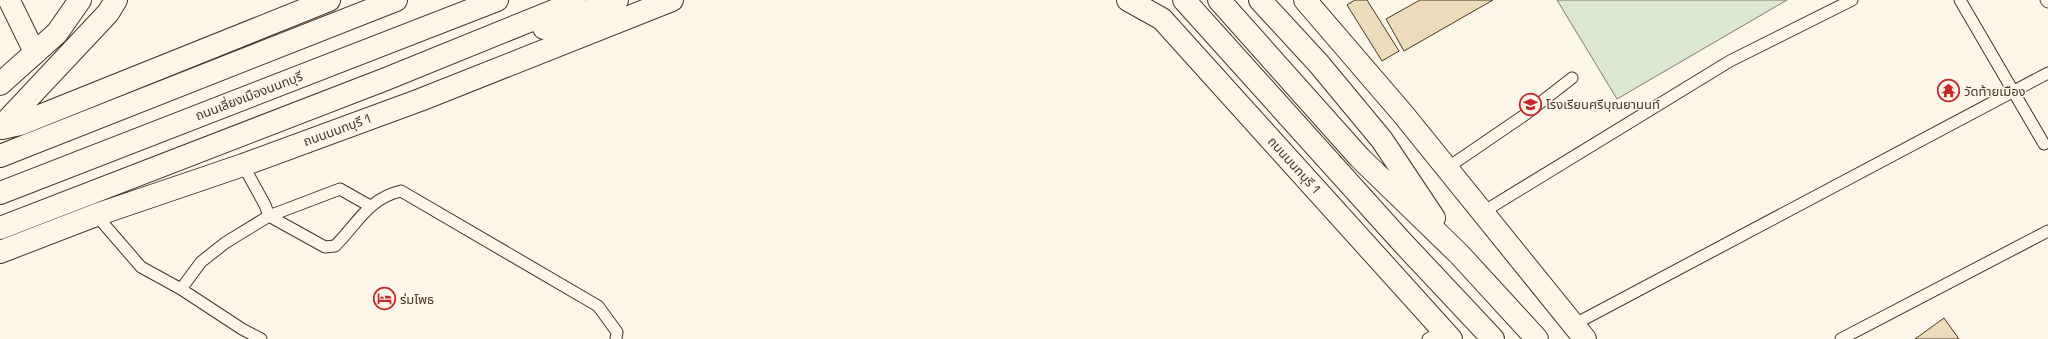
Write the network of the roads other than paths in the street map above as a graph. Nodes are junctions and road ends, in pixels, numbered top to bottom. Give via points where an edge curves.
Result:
1 (9, 0) edge
2 (80, 0) edge
3 (116, 0) edge
4 (330, 0) edge
5 (396, 0) edge
6 (497, 0) edge
7 (574, 0) edge
8 (617, 0) edge
9 (672, 0) edge
10 (1128, 0) edge
11 (1147, 0) edge
12 (1184, 0) edge
13 (1220, 0) edge
14 (1260, 0) edge
15 (1305, 0) edge
16 (1852, 0) edge
17 (1960, 0) edge
18 (1162, 19) junction
19 (34, 53) junction
20 (2048, 73) edge
21 (386, 78) junction
22 (1572, 78) dead end
23 (0, 84) edge
24 (2014, 90) junction
25 (1, 128) edge
26 (2044, 144) dead end
27 (0, 156) edge
28 (243, 165) junction
29 (1447, 168) junction
30 (0, 193) edge
31 (370, 206) junction
32 (1483, 212) junction
33 (96, 215) junction
34 (269, 216) junction
35 (0, 228) edge
36 (2048, 231) edge
37 (0, 252) edge
38 (1458, 254) junction
39 (181, 289) junction
40 (1579, 332) edge
41 (1441, 336) edge
42 (261, 339) edge
43 (616, 339) edge
44 (1493, 339) edge
45 (1538, 339) edge
46 (1841, 339) edge

1 - 19 street
2 - 19 main road via 57,33
3 - 25 main road via 108,13
4 - 25 main road via 20,124
5 - 27 main road
6 - 30 main road, ถนนเลี่ยงเมืองนนทบุรี
7 - 21 main road via 556,10
8 - 21 main road via 566,21
9 - 28 main road, ถนนนนทบุรี 1 via 420,100
10 - 18 main road, ถนนนนทบุรี 1
11 - 18 main road
12 - 44 main road
13 - 38 main road via 1360,158
14 - 38 main road via 1319,64 1382,140
15 - 29 main road
16 - 32 lane via 1730,61
17 - 24 lane
18 - 41 main road, ถนนนนทบุรี 1
19 - 23 main road
20 - 24 lane
21 - 35 main road
22 - 29 lane via 1526,114
24 - 26 lane
24 - 40 lane
28 - 33 main road, ถนนนนทบุรี 1
28 - 34 lane
29 - 32 main road
31 - 34 lane via 340,189
31 - 34 lane via 336,246 325,247
31 - 43 lane via 387,194 401,191 598,306 617,332
32 - 40 main road
33 - 37 main road, ถนนนนทบุรี 1
33 - 39 lane via 141,267
34 - 39 lane via 200,262
36 - 46 lane
38 - 45 main road
39 - 42 lane

